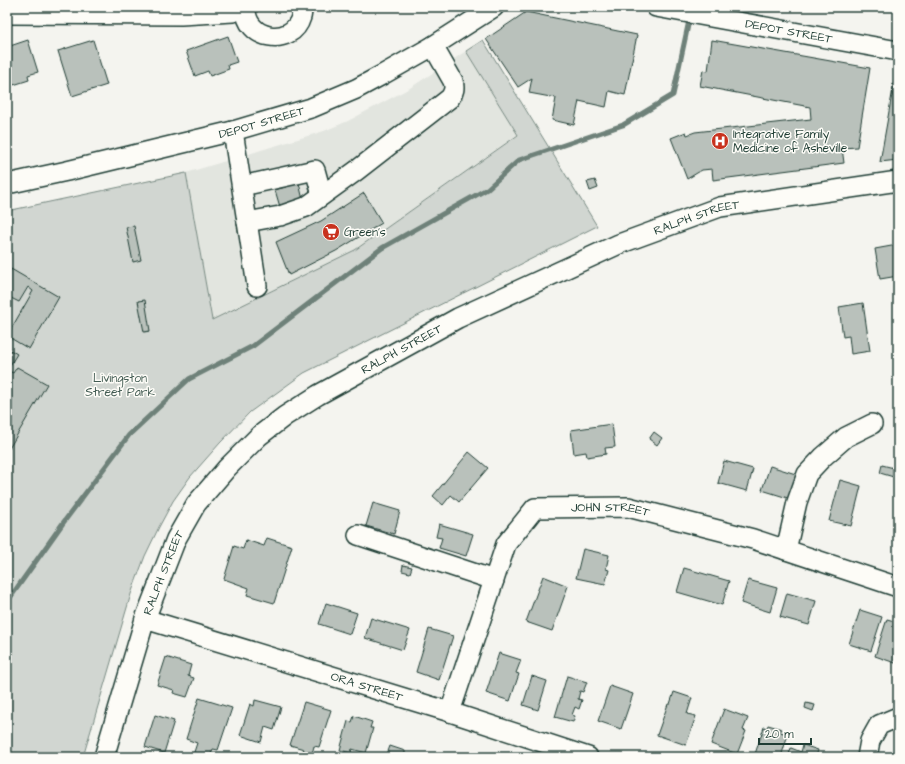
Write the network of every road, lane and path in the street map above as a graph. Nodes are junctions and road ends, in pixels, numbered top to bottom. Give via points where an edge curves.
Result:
1 (302, 7) edge
2 (494, 7) edge
3 (246, 8) edge
4 (661, 8) edge
5 (149, 11) edge
6 (7, 14) edge
7 (433, 46) junction
8 (898, 51) edge
9 (233, 131) junction
10 (898, 181) edge
11 (7, 184) edge
12 (242, 186) junction
13 (322, 195) junction
14 (247, 222) junction
15 (257, 286) dead end
16 (872, 424) dead end
17 (358, 535) dead end
18 (786, 550) junction
19 (494, 580) junction
20 (898, 587) edge
21 (145, 619) junction
22 (450, 712) junction
23 (898, 717) edge
24 (104, 757) edge
25 (588, 757) edge
26 (867, 757) edge

1 - 3 street via 302,17 295,28 285,35 272,37 260,34 250,25
2 - 7 street, DEPOT STREET
3 - 5 street via 181,15
4 - 8 street, DEPOT STREET
5 - 6 street
7 - 9 street, DEPOT STREET via 356,88 311,108
7 - 13 street via 454,81 454,92 450,98
9 - 11 street, DEPOT STREET
9 - 12 street
10 - 21 street, RALPH STREET via 720,207 619,244 458,318 318,395 260,436 227,468 196,504 176,539
12 - 13 street via 315,170
12 - 14 street
13 - 14 street via 306,207
14 - 15 street
16 - 18 street via 846,437 807,474 797,502
17 - 19 street
18 - 19 street, JOHN STREET via 628,507 535,508 506,544
18 - 20 street, JOHN STREET
19 - 22 street, JOHN STREET
21 - 22 street, ORA STREET
21 - 24 street, RALPH STREET
22 - 25 street, ORA STREET
23 - 26 street via 878,725 870,741

